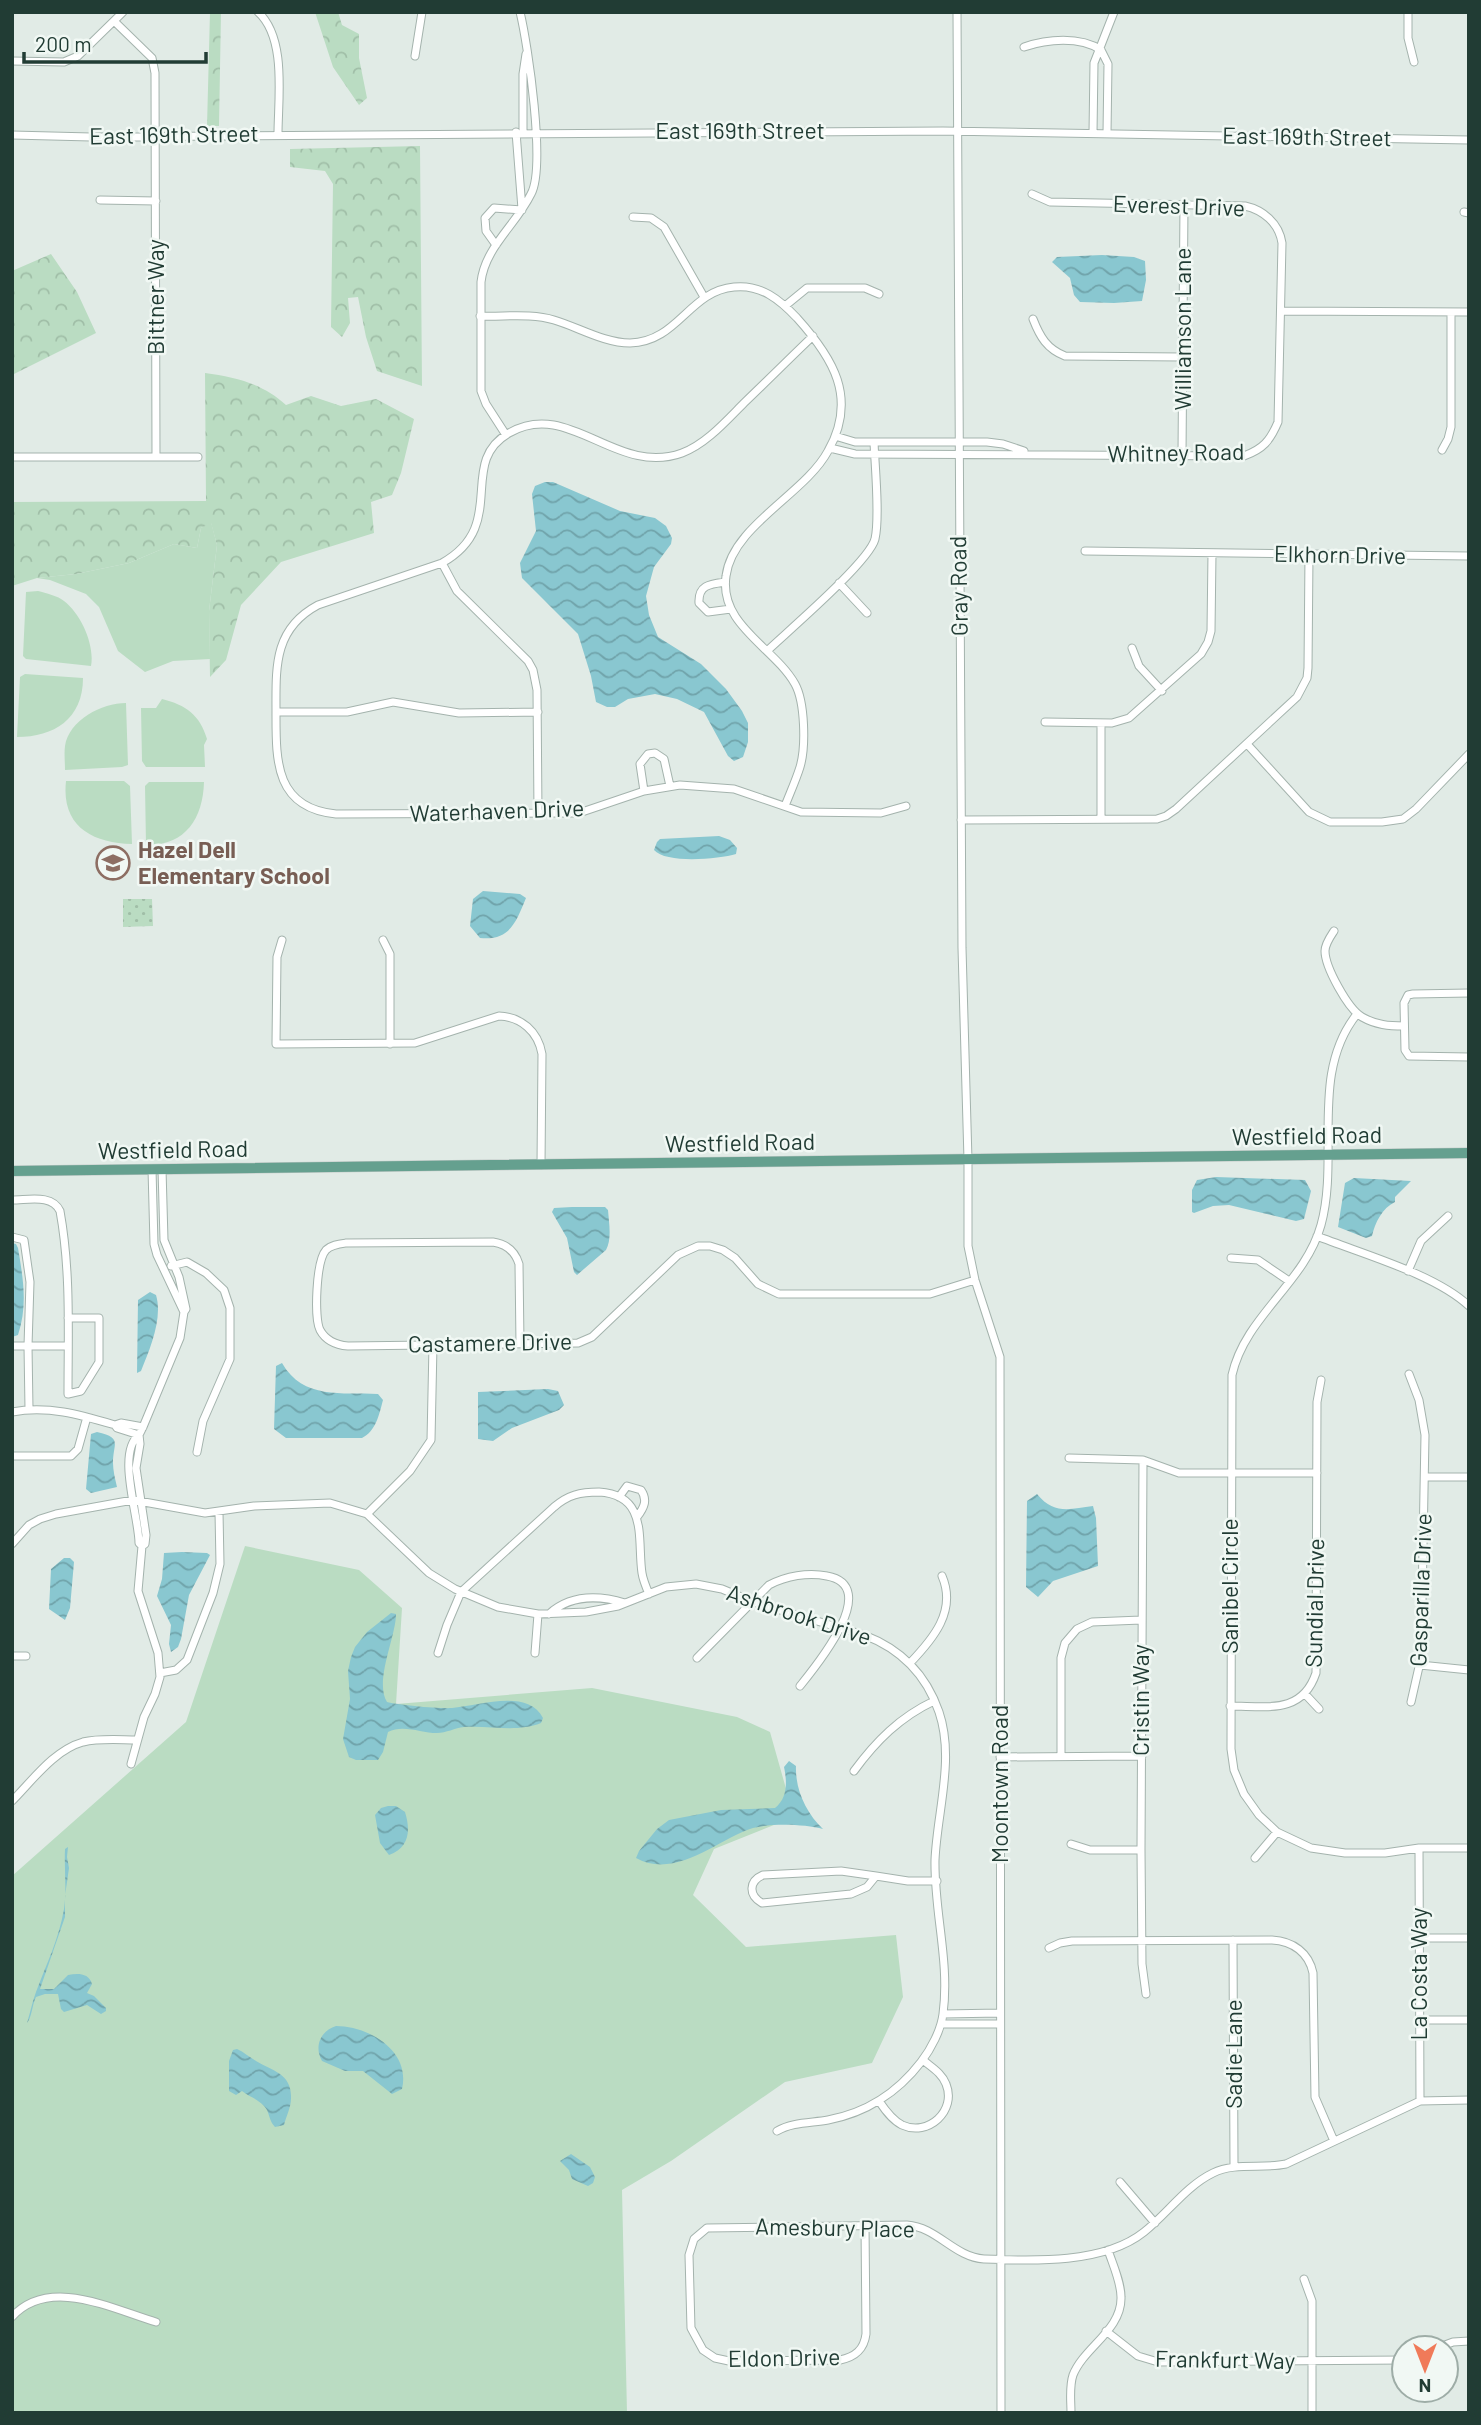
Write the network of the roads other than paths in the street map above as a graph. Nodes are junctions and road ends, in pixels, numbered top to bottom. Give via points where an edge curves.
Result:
1 (123, 12) edge
2 (258, 12) edge
3 (422, 12) edge
4 (520, 12) edge
5 (957, 12) edge
6 (1114, 12) edge
7 (1408, 12) edge
8 (114, 22) junction
9 (528, 43) junction
10 (1024, 47) dead end
11 (1101, 50) junction
12 (415, 56) dead end
13 (12, 61) edge
14 (1415, 62) dead end
15 (957, 131) junction
16 (519, 132) junction
17 (535, 132) junction
18 (1093, 133) junction
19 (1107, 133) junction
20 (278, 134) junction
21 (12, 135) edge
22 (156, 136) junction
23 (1469, 140) edge
24 (1032, 194) dead end
25 (100, 200) dead end
26 (156, 201) junction
27 (1184, 204) junction
28 (522, 210) junction
29 (633, 217) dead end
30 (496, 245) junction
31 (879, 294) dead end
32 (704, 297) junction
33 (785, 306) junction
34 (1281, 311) junction
35 (1451, 312) junction
36 (1469, 312) edge
37 (480, 316) junction
38 (1033, 319) dead end
39 (813, 336) junction
40 (1182, 357) junction
41 (506, 435) junction
42 (835, 436) junction
43 (874, 442) junction
44 (958, 442) junction
45 (830, 448) junction
46 (1442, 450) dead end
47 (958, 453) junction
48 (874, 454) junction
49 (1031, 454) junction
50 (1182, 455) junction
51 (12, 457) edge
52 (156, 457) junction
53 (198, 457) dead end
54 (1085, 551) dead end
55 (1212, 553) junction
56 (1309, 555) junction
57 (1469, 556) edge
58 (442, 563) junction
59 (725, 582) junction
60 (839, 583) junction
61 (731, 609) junction
62 (867, 613) dead end
63 (1132, 648) dead end
64 (767, 651) junction
65 (1162, 691) junction
66 (276, 712) junction
67 (538, 712) junction
68 (1045, 722) dead end
69 (1101, 723) junction
70 (1247, 744) junction
71 (1469, 754) edge
72 (670, 786) junction
73 (644, 791) junction
74 (785, 806) junction
75 (906, 806) dead end
76 (538, 814) junction
77 (1101, 819) junction
78 (961, 820) junction
79 (1334, 931) dead end
80 (282, 940) dead end
81 (383, 940) dead end
82 (1469, 993) edge
83 (1357, 1014) junction
84 (1405, 1026) junction
85 (390, 1044) junction
86 (1469, 1057) edge
87 (1469, 1153) edge
88 (1326, 1155) junction
89 (968, 1160) junction
90 (541, 1165) junction
91 (157, 1169) junction
92 (12, 1171) edge
93 (12, 1200) edge
94 (1448, 1216) dead end
95 (1317, 1236) junction
96 (12, 1237) edge
97 (1231, 1258) dead end
98 (173, 1265) junction
99 (163, 1269) junction
100 (1408, 1271) junction
101 (975, 1280) junction
102 (1289, 1281) junction
103 (1469, 1306) edge
104 (184, 1312) junction
105 (68, 1318) junction
106 (433, 1345) junction
107 (520, 1345) junction
108 (12, 1346) edge
109 (28, 1346) junction
110 (68, 1346) junction
111 (1409, 1374) dead end
112 (1321, 1380) dead end
113 (12, 1406) edge
114 (29, 1409) junction
115 (12, 1412) edge
116 (88, 1417) junction
117 (115, 1425) junction
118 (143, 1427) junction
119 (139, 1435) junction
120 (197, 1452) dead end
121 (12, 1456) edge
122 (1069, 1458) dead end
123 (1143, 1460) junction
124 (1317, 1473) junction
125 (1231, 1474) junction
126 (1424, 1477) junction
127 (1469, 1478) edge
128 (619, 1497) junction
129 (137, 1501) junction
130 (219, 1513) junction
131 (367, 1514) junction
132 (637, 1517) junction
133 (12, 1544) edge
134 (942, 1576) dead end
135 (461, 1592) junction
136 (649, 1594) junction
137 (752, 1602) junction
138 (625, 1603) junction
139 (538, 1614) junction
140 (549, 1614) junction
141 (1141, 1620) junction
142 (840, 1627) junction
143 (438, 1653) dead end
144 (535, 1653) dead end
145 (12, 1656) edge
146 (26, 1656) dead end
147 (697, 1658) dead end
148 (910, 1663) junction
149 (1420, 1665) junction
150 (1469, 1671) edge
151 (160, 1673) junction
152 (800, 1686) dead end
153 (1305, 1694) junction
154 (934, 1701) junction
155 (1411, 1702) dead end
156 (1230, 1706) junction
157 (1319, 1709) dead end
158 (137, 1740) junction
159 (1061, 1756) junction
160 (1142, 1756) junction
161 (1000, 1757) junction
162 (131, 1764) dead end
163 (854, 1771) dead end
164 (12, 1801) edge
165 (1277, 1832) junction
166 (1071, 1844) dead end
167 (1419, 1848) junction
168 (1469, 1848) edge
169 (1141, 1850) junction
170 (1255, 1858) dead end
171 (876, 1876) junction
172 (937, 1881) junction
173 (1419, 1938) junction
174 (1469, 1938) edge
175 (1233, 1940) junction
176 (1142, 1941) junction
177 (1049, 1948) dead end
178 (1146, 1994) dead end
179 (1000, 2013) junction
180 (943, 2014) junction
181 (1419, 2020) junction
182 (1469, 2020) edge
183 (941, 2024) junction
184 (1000, 2024) junction
185 (923, 2060) junction
186 (1469, 2100) edge
187 (879, 2101) junction
188 (1420, 2101) junction
189 (777, 2131) dead end
190 (1335, 2141) junction
191 (1234, 2167) junction
192 (1120, 2182) dead end
193 (1155, 2222) junction
194 (865, 2225) junction
195 (698, 2234) joint
196 (1108, 2250) junction
197 (1001, 2259) junction
198 (1304, 2279) dead end
199 (12, 2317) edge
200 (156, 2322) dead end
201 (1106, 2331) junction
202 (1390, 2360) edge
203 (1312, 2361) junction
204 (1001, 2413) edge
205 (1071, 2413) edge
206 (1312, 2413) edge

1 - 8 street
2 - 20 street via 276,46
3 - 12 street
4 - 9 street
5 - 15 street, Gray Road
6 - 11 street
7 - 14 street via 1409,46
8 - 13 street via 78,56 64,62
8 - 22 street, Bittner Way via 152,58
9 - 16 street
9 - 17 street
10 - 11 street via 1057,41
11 - 18 street via 1094,63
11 - 19 street via 1108,64
15 - 17 street, East 169th Street
15 - 18 street, East 169th Street
15 - 44 street, Gray Road
16 - 17 street, East 169th Street
16 - 20 street, East 169th Street
16 - 28 street
17 - 28 street via 534,191
18 - 19 street, East 169th Street
19 - 23 street, East 169th Street
20 - 22 street, East 169th Street
21 - 22 street, East 169th Street
22 - 26 street, Bittner Way
24 - 27 street, Everest Drive via 1050,202
25 - 26 street
26 - 52 street, Bittner Way
27 - 34 street, Everest Drive via 1245,206 1273,221 1282,243
27 - 40 street, Williamson Lane
28 - 30 street
28 - 30 street via 494,208 485,218 486,231
29 - 32 street via 651,218 664,227
30 - 37 street via 483,268
31 - 33 street via 865,288 807,288
32 - 33 street via 743,287 764,291
32 - 37 street via 664,334 636,342 617,342 540,317
33 - 39 street
34 - 35 street
34 - 50 street, Whitney Road via 1278,422 1272,438 1244,456
35 - 36 street
35 - 46 street via 1451,427
37 - 41 street via 482,397
38 - 40 street via 1041,340 1065,356
39 - 41 street via 701,443 673,456 635,457 554,424 527,425
39 - 42 street via 838,380 841,410
40 - 50 street, Williamson Lane
41 - 58 street via 485,464 475,531 463,548
42 - 43 street, Whitney Road
42 - 45 street
43 - 44 street, Whitney Road
43 - 48 street
44 - 47 street, Gray Road
44 - 49 street, Whitney Road via 1003,444
45 - 48 street, Whitney Road via 847,454
45 - 59 street via 814,471 740,542
47 - 48 street, Whitney Road
47 - 49 street, Whitney Road
47 - 78 street, Gray Road
48 - 60 street via 874,540 864,558
49 - 50 street, Whitney Road
51 - 52 street
52 - 53 street
54 - 55 street, Elkhorn Drive
55 - 56 street, Elkhorn Drive
55 - 65 street via 1208,642
56 - 57 street, Elkhorn Drive
56 - 70 street via 1307,678 1297,696
58 - 66 street via 305,613 279,651
58 - 67 street via 457,591 528,662 536,682
59 - 61 street
59 - 61 street via 702,588 699,603 708,612
60 - 62 street
60 - 64 street
61 - 64 street
63 - 65 street via 1139,666
64 - 74 street via 795,683 802,704 802,758
65 - 69 street via 1129,718
66 - 67 street via 347,712 393,702 459,713
66 - 76 street, Waterhaven Drive via 277,762 282,778 295,797 316,810 337,814
67 - 76 street
68 - 69 street
69 - 77 street
70 - 71 street via 1309,812 1329,822 1403,819
70 - 77 street via 1166,816
72 - 73 street, Waterhaven Drive
72 - 73 street via 664,759 648,754 640,764
72 - 74 street, Waterhaven Drive via 723,788
73 - 76 street, Waterhaven Drive via 586,812
74 - 75 street, Waterhaven Drive via 810,813 881,813
77 - 78 street
78 - 89 street, Gray Road
79 - 83 street via 1325,951 1329,966
80 - 85 street via 276,957 276,1044
81 - 85 street via 390,954
82 - 84 street via 1408,995
83 - 84 street via 1374,1023
83 - 88 street, Sanibel Circle via 1339,1041 1330,1083
84 - 86 street via 1405,1050 1412,1057
85 - 90 street via 431,1040 499,1016 526,1025 542,1054
87 - 88 main road, Westfield Road
88 - 89 main road, Westfield Road
88 - 95 street, Sanibel Circle via 1326,1203
89 - 90 main road, Westfield Road
89 - 101 street, Moontown Road via 968,1245
90 - 91 main road, Westfield Road
91 - 92 main road, Westfield Road
91 - 98 street via 164,1240
91 - 99 street via 154,1244
93 - 105 street via 48,1200 60,1212
94 - 100 street via 1420,1241
95 - 100 street
95 - 102 street, Sanibel Circle
96 - 109 street via 22,1238 26,1246 31,1292
97 - 102 street via 1258,1260
98 - 99 street
98 - 104 street
98 - 120 street via 187,1262 206,1273 224,1290 230,1308 230,1359 203,1422
99 - 104 street
100 - 103 street via 1447,1289
101 - 107 street, Castamere Drive via 930,1294 779,1294 758,1284 723,1250 698,1246 678,1255 586,1340
101 - 161 street, Moontown Road via 1000,1357
102 - 125 street, Sanibel Circle via 1243,1342 1234,1364
104 - 118 street via 180,1338
105 - 110 street
105 - 110 street via 99,1318 99,1362 82,1391 68,1394
106 - 107 street, Castamere Drive
106 - 107 street, Castamere Drive via 348,1346 329,1340 318,1325 319,1264 326,1250 346,1243 493,1242 510,1248 520,1274
106 - 131 street via 431,1440 410,1471
108 - 109 street
109 - 110 street
109 - 114 street
111 - 126 street, Gasparilla Drive via 1424,1426
112 - 124 street, Sundial Drive
113 - 114 street
114 - 115 street
114 - 116 street
116 - 117 street
116 - 121 street via 78,1449 71,1456
117 - 118 street
117 - 119 street
118 - 119 street
119 - 129 street
122 - 123 street
123 - 125 street via 1179,1473
123 - 141 street, Cristin Way
124 - 125 street
124 - 153 street, Sundial Drive via 1317,1664
125 - 156 street, Sanibel Circle
126 - 127 street
126 - 149 street, Gasparilla Drive
128 - 132 street
128 - 132 street via 627,1486 641,1490 645,1503
128 - 135 street via 586,1492 563,1499
129 - 130 street, Ashbrook Drive
129 - 133 street via 40,1519
129 - 151 street via 146,1535 138,1591
130 - 131 street, Ashbrook Drive via 254,1506 321,1503
130 - 151 street via 220,1564 213,1592 187,1660 176,1670
131 - 135 street, Ashbrook Drive via 421,1566
132 - 136 street
134 - 148 street via 947,1591 945,1612 934,1637
135 - 139 street, Ashbrook Drive via 498,1607
135 - 143 street
136 - 137 street, Ashbrook Drive via 696,1584
136 - 138 street, Ashbrook Drive
137 - 142 street, Ashbrook Drive
137 - 142 street via 782,1579 806,1574 832,1577 845,1585 850,1596
137 - 147 street
138 - 140 street, Ashbrook Drive
138 - 140 street via 591,1597 566,1602
139 - 140 street, Ashbrook Drive
139 - 144 street
141 - 159 street via 1092,1622 1077,1629 1065,1643
141 - 160 street, Cristin Way
142 - 148 street, Ashbrook Drive via 881,1642
142 - 152 street
145 - 146 street
148 - 154 street, Ashbrook Drive
149 - 150 street
149 - 155 street, Gasparilla Drive
151 - 158 street
153 - 156 street, Sundial Drive via 1281,1706
153 - 157 street
154 - 163 street via 892,1727
154 - 172 street, Ashbrook Drive via 946,1754 935,1859
156 - 165 street, Sanibel Circle via 1237,1779 1251,1806
158 - 162 street
158 - 164 street via 72,1746
159 - 160 street
159 - 161 street
160 - 169 street, Cristin Way
161 - 179 street, Moontown Road
165 - 167 street, Sanibel Circle via 1332,1852
165 - 170 street
166 - 169 street via 1090,1850
167 - 168 street, Sanibel Circle
167 - 173 street, La Costa Way
169 - 176 street, Cristin Way
171 - 171 street via 841,1871 763,1875 751,1890 762,1903 851,1894 867,1887
171 - 172 street
172 - 180 street, Ashbrook Drive via 946,1973
173 - 174 street
173 - 181 street, La Costa Way
175 - 176 street
175 - 190 street via 1286,1942 1310,1962 1315,2097
175 - 191 street, Sadie Lane
176 - 177 street via 1072,1941
176 - 178 street, Cristin Way
179 - 180 street
179 - 184 street, Moontown Road
180 - 183 street, Ashbrook Drive
181 - 182 street
181 - 188 street, La Costa Way
183 - 184 street
183 - 185 street, Ashbrook Drive
184 - 197 street, Moontown Road
185 - 187 street, Ashbrook Drive
185 - 187 street via 947,2087 947,2105 938,2120 922,2128 905,2126
186 - 188 street, Amesbury Place
187 - 189 street, Ashbrook Drive via 846,2116
188 - 190 street, Amesbury Place
190 - 191 street, Amesbury Place via 1286,2164
191 - 193 street, Amesbury Place via 1202,2179
192 - 193 street
193 - 196 street, Amesbury Place via 1138,2237
194 - 195 street, Amesbury Place via 718,2226
194 - 195 street, Eldon Drive via 865,2340 858,2352 840,2360 729,2361 706,2353 694,2337 690,2321 689,2255
194 - 197 street, Amesbury Place via 915,2225 964,2254
196 - 197 street, Amesbury Place via 1067,2258
196 - 201 street via 1121,2300
197 - 204 street, Moontown Road
198 - 203 street via 1312,2301
199 - 200 street via 30,2303 61,2295
201 - 203 street, Frankfurt Way via 1138,2356 1158,2362
201 - 205 street via 1074,2374
202 - 203 street, Frankfurt Way
203 - 206 street

